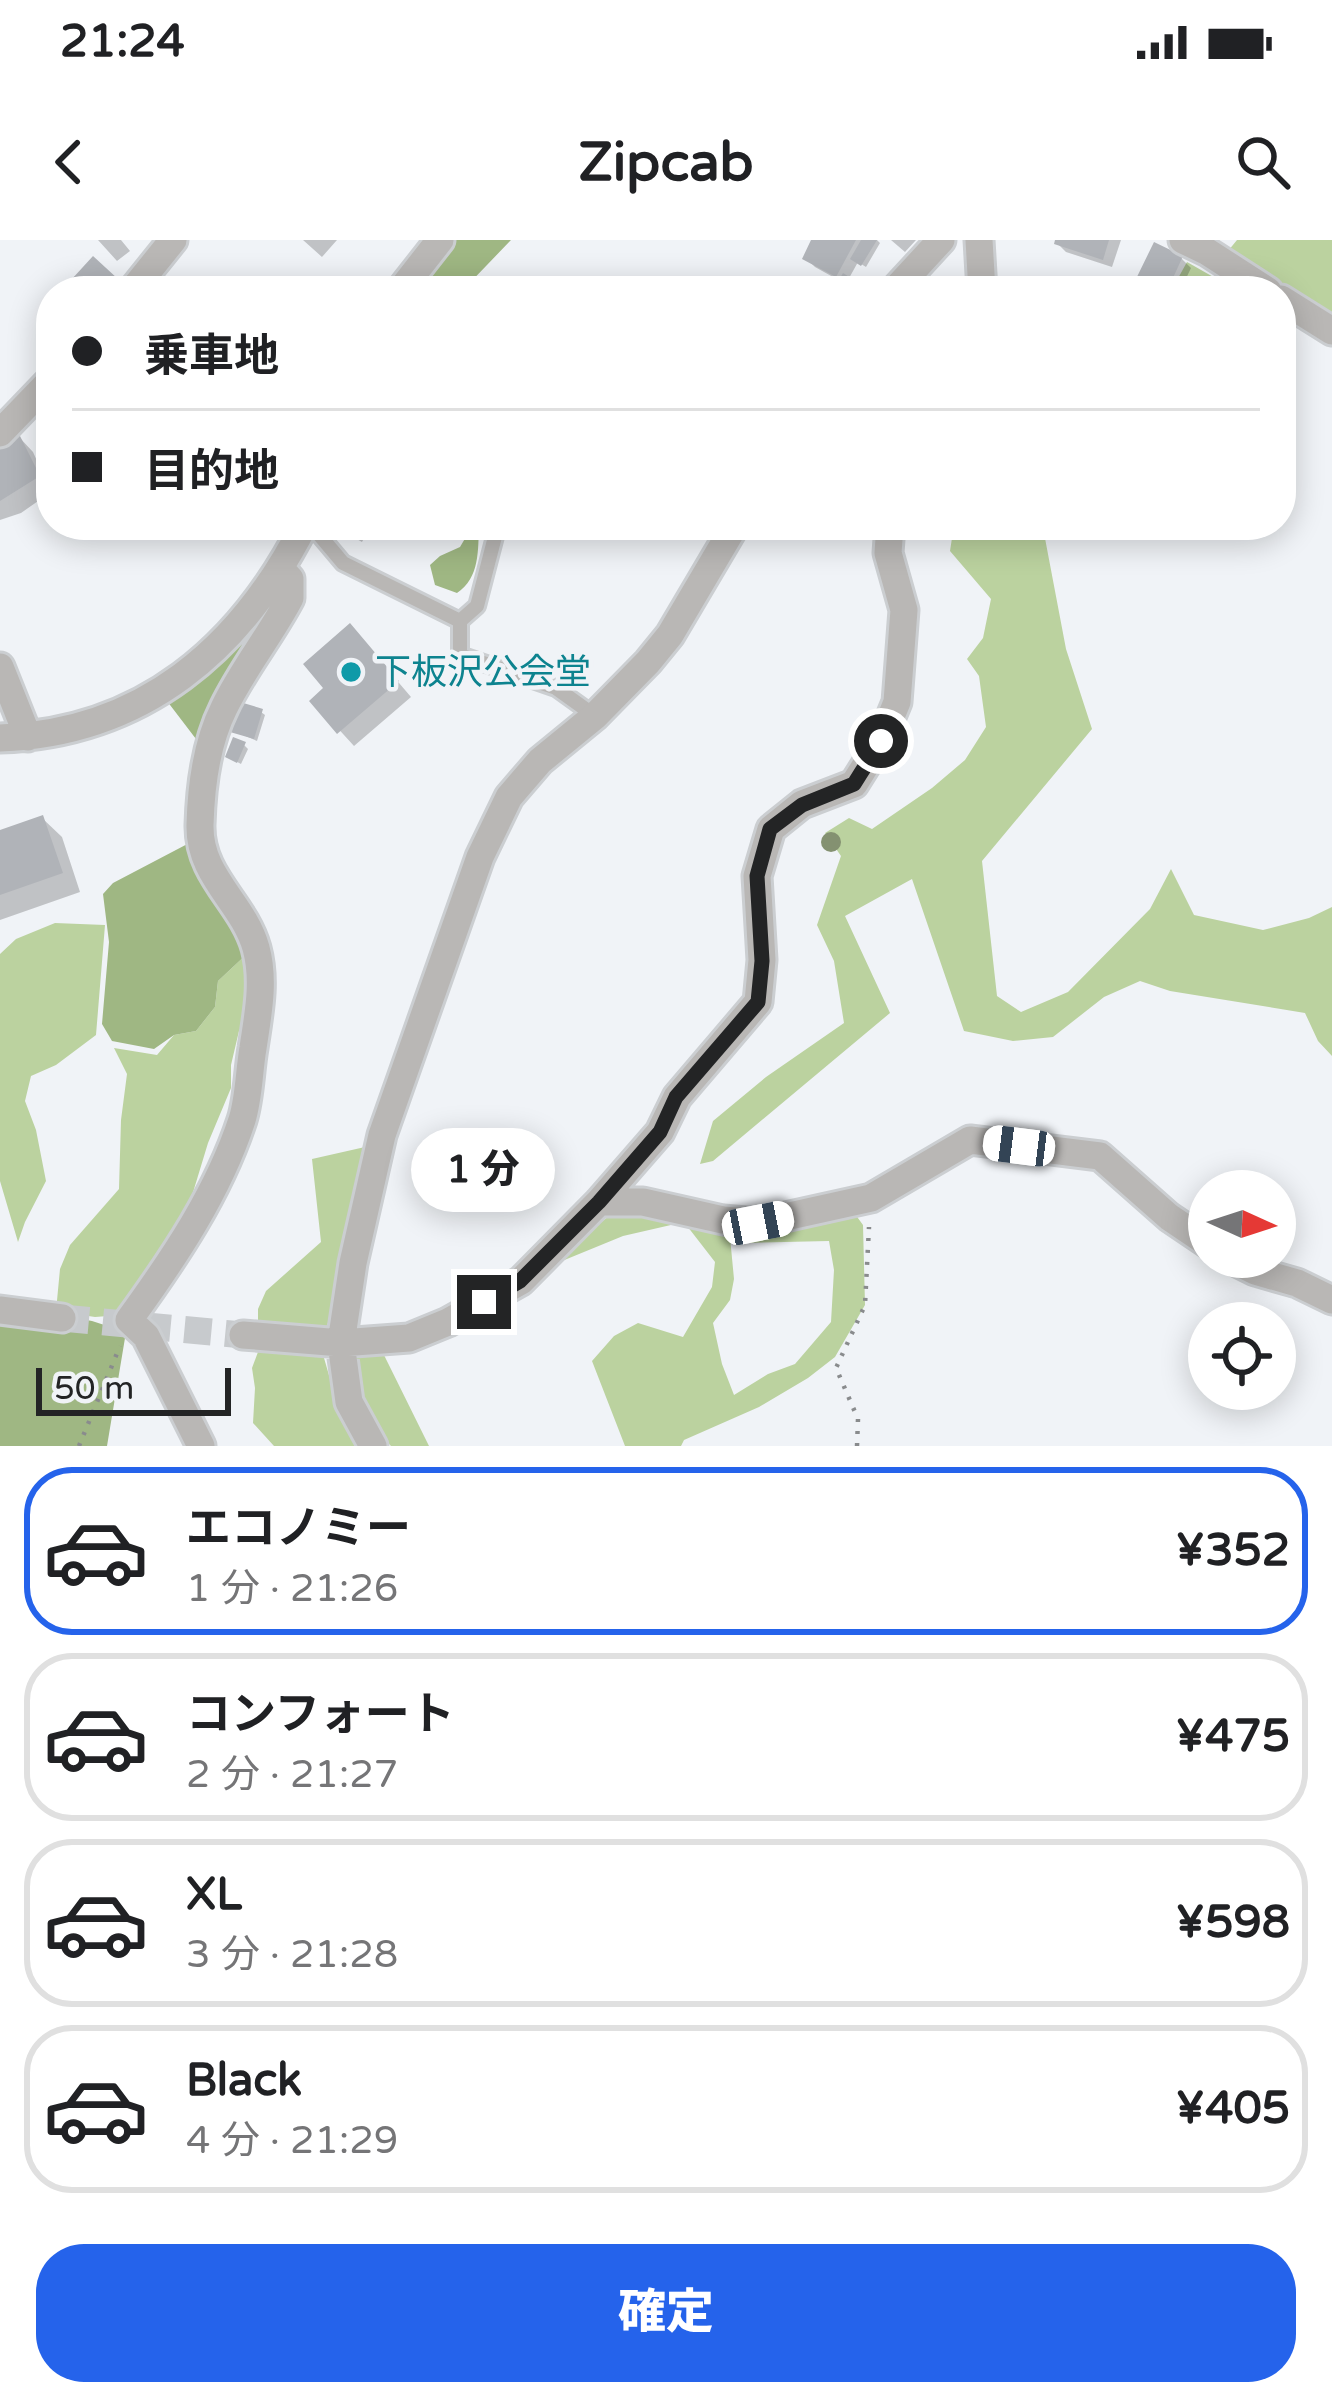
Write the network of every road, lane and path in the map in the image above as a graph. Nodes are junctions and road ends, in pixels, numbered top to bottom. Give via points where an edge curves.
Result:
1 (173, 240) edge
2 (440, 240) edge
3 (941, 240) edge
4 (979, 240) edge
5 (1183, 240) edge
6 (144, 276) edge
7 (412, 276) edge
8 (908, 276) edge
9 (981, 276) edge
10 (1245, 276) edge
11 (1296, 308) edge
12 (1332, 331) edge
13 (36, 396) edge
14 (0, 433) edge
15 (299, 540) edge
16 (322, 540) edge
17 (494, 540) edge
18 (726, 540) edge
19 (889, 540) edge
20 (281, 569) junction
21 (460, 621) junction
22 (0, 667) edge
23 (595, 716) junction
24 (14, 738) edge
25 (871, 1198) junction
26 (599, 1202) junction
27 (1188, 1230) edge
28 (1280, 1278) edge
29 (1332, 1300) edge
30 (0, 1310) edge
31 (62, 1318) tunnel mouth
32 (130, 1320) junction
33 (243, 1335) tunnel mouth
34 (341, 1343) junction
35 (80, 1446) edge
36 (201, 1446) edge
37 (373, 1446) edge
38 (857, 1446) edge

1 - 6 street
2 - 7 street
3 - 8 street
4 - 9 street
5 - 10 street
11 - 12 street
13 - 14 street
15 - 20 street
16 - 21 lane via 343,562
17 - 21 lane via 477,607
18 - 23 street via 670,635
19 - 26 street via 904,610 897,702 881,741 854,784 802,805 770,829 757,876 758,1002
20 - 24 street via 200,663 144,702 78,728
20 - 32 street via 290,598 223,710 201,814 209,872 250,928 262,970 243,1117 196,1219
21 - 23 lane via 460,656 556,688
22 - 24 street
23 - 34 street via 509,797 480,857 382,1135
25 - 26 street via 758,1223
25 - 27 street via 970,1140 1100,1156
25 - 38 path via 865,1304 836,1367 858,1419
26 - 34 street via 520,1281 448,1322 409,1338
28 - 29 street
30 - 31 street
32 - 35 path
32 - 36 street via 146,1336
33 - 34 street
34 - 37 street via 349,1402

